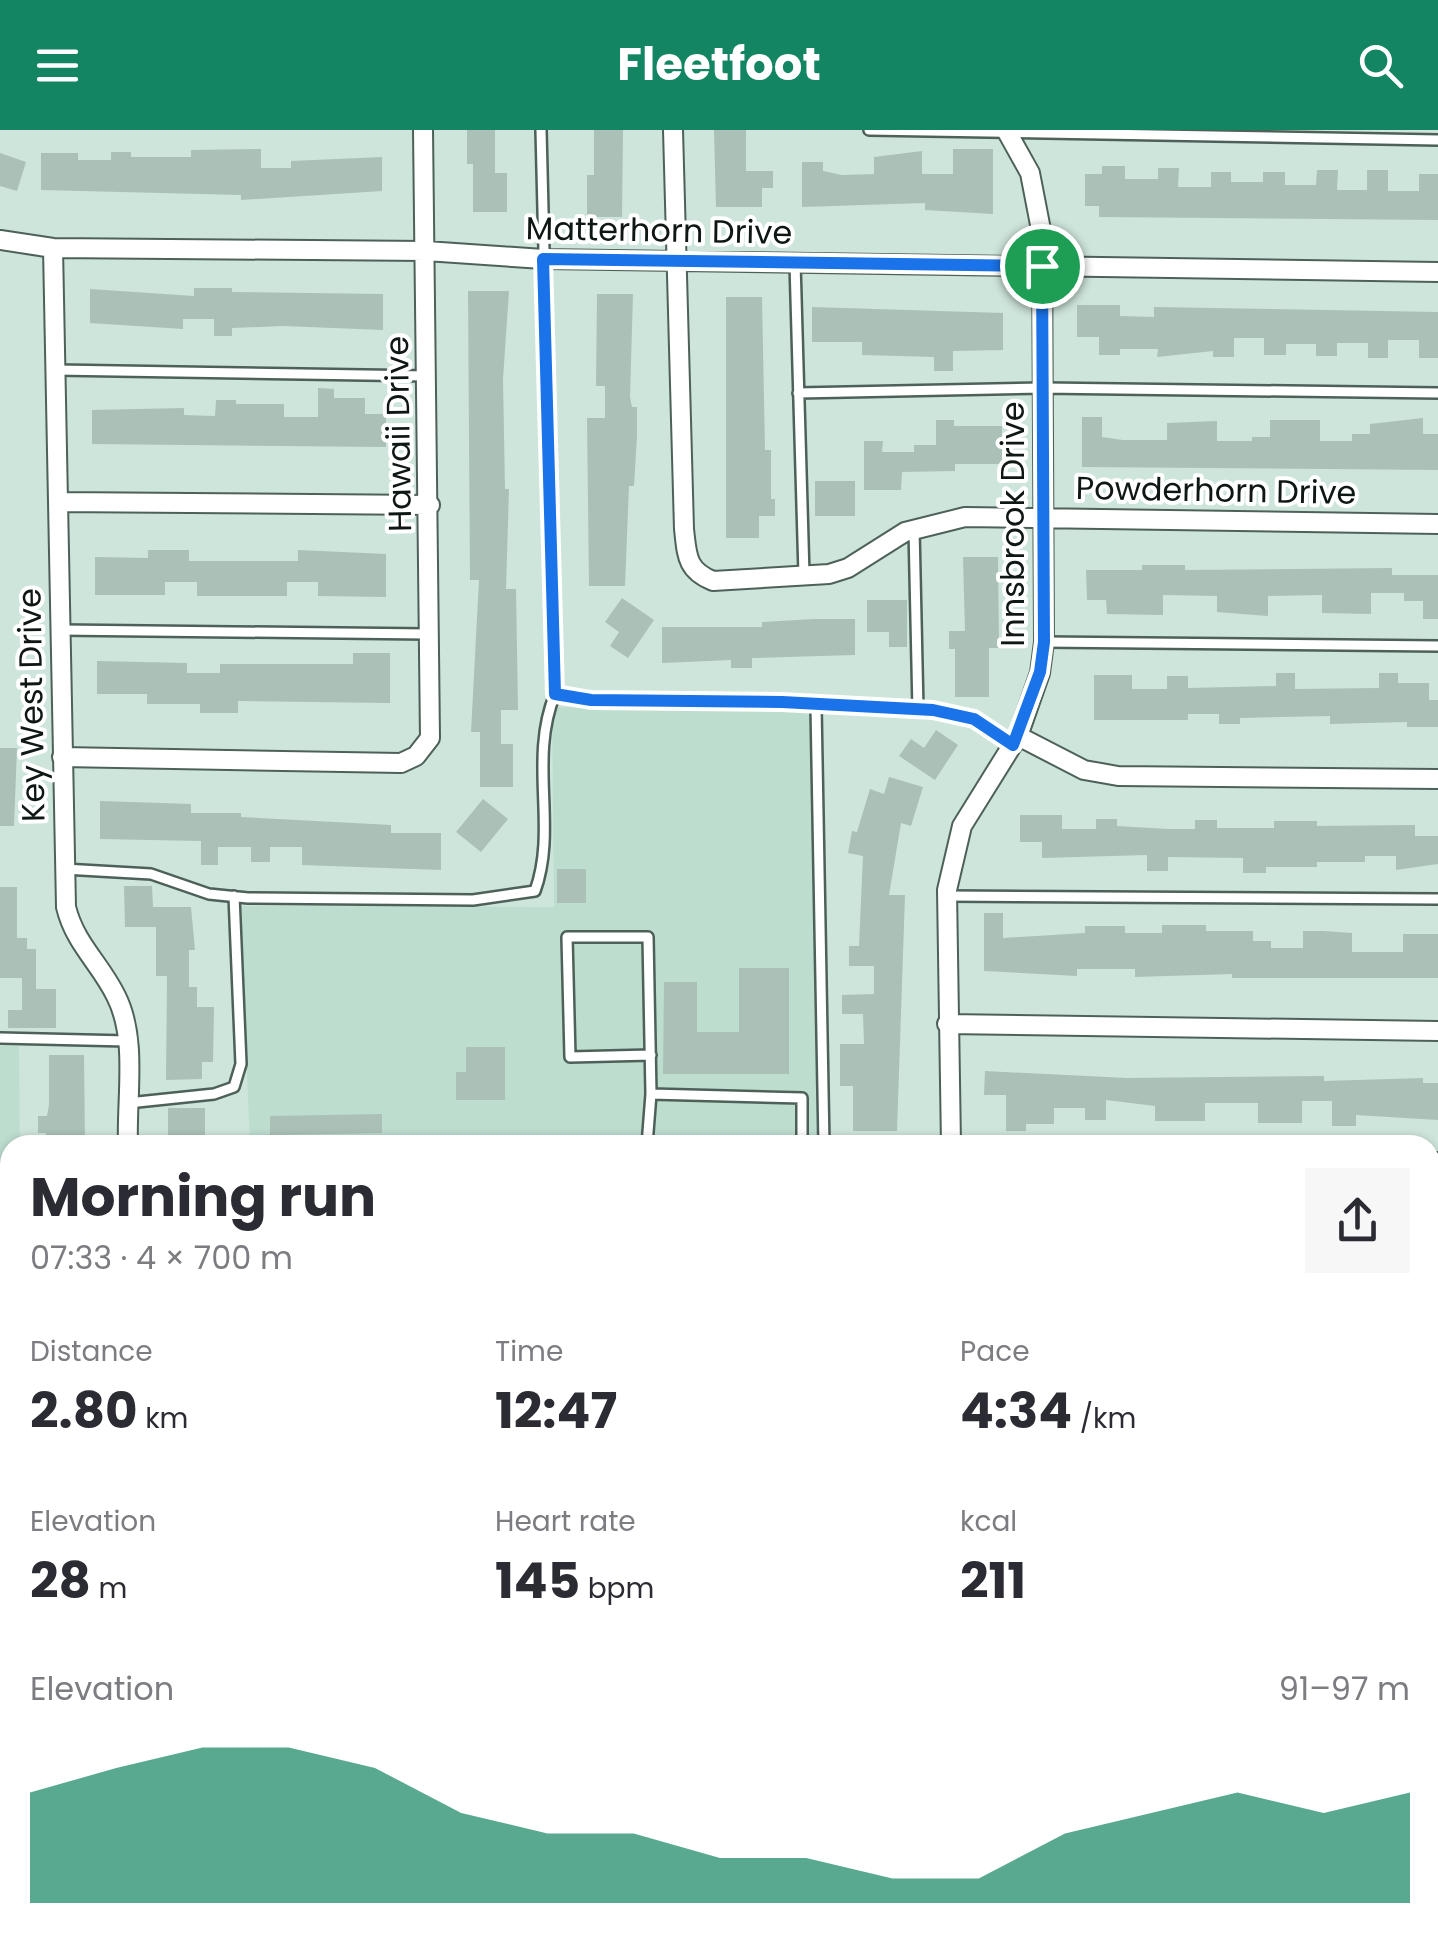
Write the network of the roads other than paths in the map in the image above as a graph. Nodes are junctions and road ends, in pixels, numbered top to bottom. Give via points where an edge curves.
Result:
1 (423, 130) edge
2 (541, 130) edge
3 (674, 130) edge
4 (869, 130) edge
5 (1008, 132) edge
6 (1438, 140) edge
7 (0, 240) edge
8 (53, 248) junction
9 (426, 251) junction
10 (543, 259) junction
11 (676, 260) junction
12 (796, 263) junction
13 (1042, 266) junction
14 (1438, 272) edge
15 (56, 370) junction
16 (428, 376) junction
17 (1043, 388) junction
18 (798, 393) junction
19 (1438, 393) edge
20 (58, 502) junction
21 (430, 505) junction
22 (1044, 517) junction
23 (1438, 524) edge
24 (914, 529) junction
25 (804, 578) junction
26 (60, 630) junction
27 (430, 634) junction
28 (1044, 642) junction
29 (1438, 646) edge
30 (555, 694) junction
31 (816, 706) junction
32 (918, 710) junction
33 (1016, 741) junction
34 (62, 757) junction
35 (1438, 778) edge
36 (64, 869) junction
37 (234, 896) junction
38 (946, 896) junction
39 (1438, 899) edge
40 (948, 1024) junction
41 (1438, 1030) edge
42 (0, 1038) edge
43 (127, 1041) junction
44 (650, 1055) junction
45 (651, 1094) junction
46 (128, 1103) junction
47 (128, 1135) edge
48 (649, 1135) edge
49 (802, 1135) edge
50 (824, 1135) edge
51 (951, 1135) edge
52 (0, 1445) edge
53 (0, 1467) edge

1 - 9 street, Hawaii Drive
2 - 10 lane
3 - 11 street
4 - 5 lane
5 - 6 lane
5 - 13 street, Innsbrook Drive via 1030,174
7 - 8 street, Matterhorn Drive
8 - 9 street, Matterhorn Drive
8 - 15 street, Key West Drive
9 - 10 street, Matterhorn Drive
9 - 16 street, Hawaii Drive
10 - 11 street, Matterhorn Drive
10 - 30 lane
11 - 12 street, Matterhorn Drive
11 - 25 street, Powderhorn Drive via 689,566 713,581
12 - 13 street, Matterhorn Drive
12 - 18 lane
13 - 14 street, Matterhorn Drive
13 - 17 street, Innsbrook Drive
15 - 16 lane
15 - 20 street, Key West Drive
16 - 21 street, Hawaii Drive
17 - 18 lane
17 - 19 lane
17 - 22 street, Innsbrook Drive
18 - 25 lane
20 - 21 street
20 - 26 street, Key West Drive
21 - 27 street, Hawaii Drive
22 - 23 street, Powderhorn Drive
22 - 24 street, Powderhorn Drive via 965,517
22 - 28 street, Innsbrook Drive
24 - 25 street, Powderhorn Drive via 848,568
24 - 32 lane
26 - 27 lane
26 - 34 street, Key West Drive
27 - 34 street, Hawaii Drive via 430,738 401,763
28 - 29 lane
28 - 33 street, Innsbrook Drive
30 - 31 lane
30 - 37 lane via 542,726 544,868 535,891 472,900
31 - 32 lane
31 - 50 lane
32 - 33 lane via 974,719
33 - 35 street via 1084,770 1118,776
33 - 38 street, Innsbrook Drive via 962,826
34 - 36 street, Key West Drive
36 - 37 lane via 151,874
36 - 43 street, Key West Drive via 71,928 117,997
37 - 46 lane via 241,1064 234,1087
38 - 39 lane
38 - 40 street, Innsbrook Drive
40 - 41 street
40 - 51 street, Innsbrook Drive
42 - 43 lane
43 - 46 street, Key West Drive
44 - 44 lane via 648,936 568,938 570,1057
44 - 45 lane
45 - 48 lane
45 - 49 lane via 802,1098
46 - 47 street, Key West Drive
52 - 53 lane

